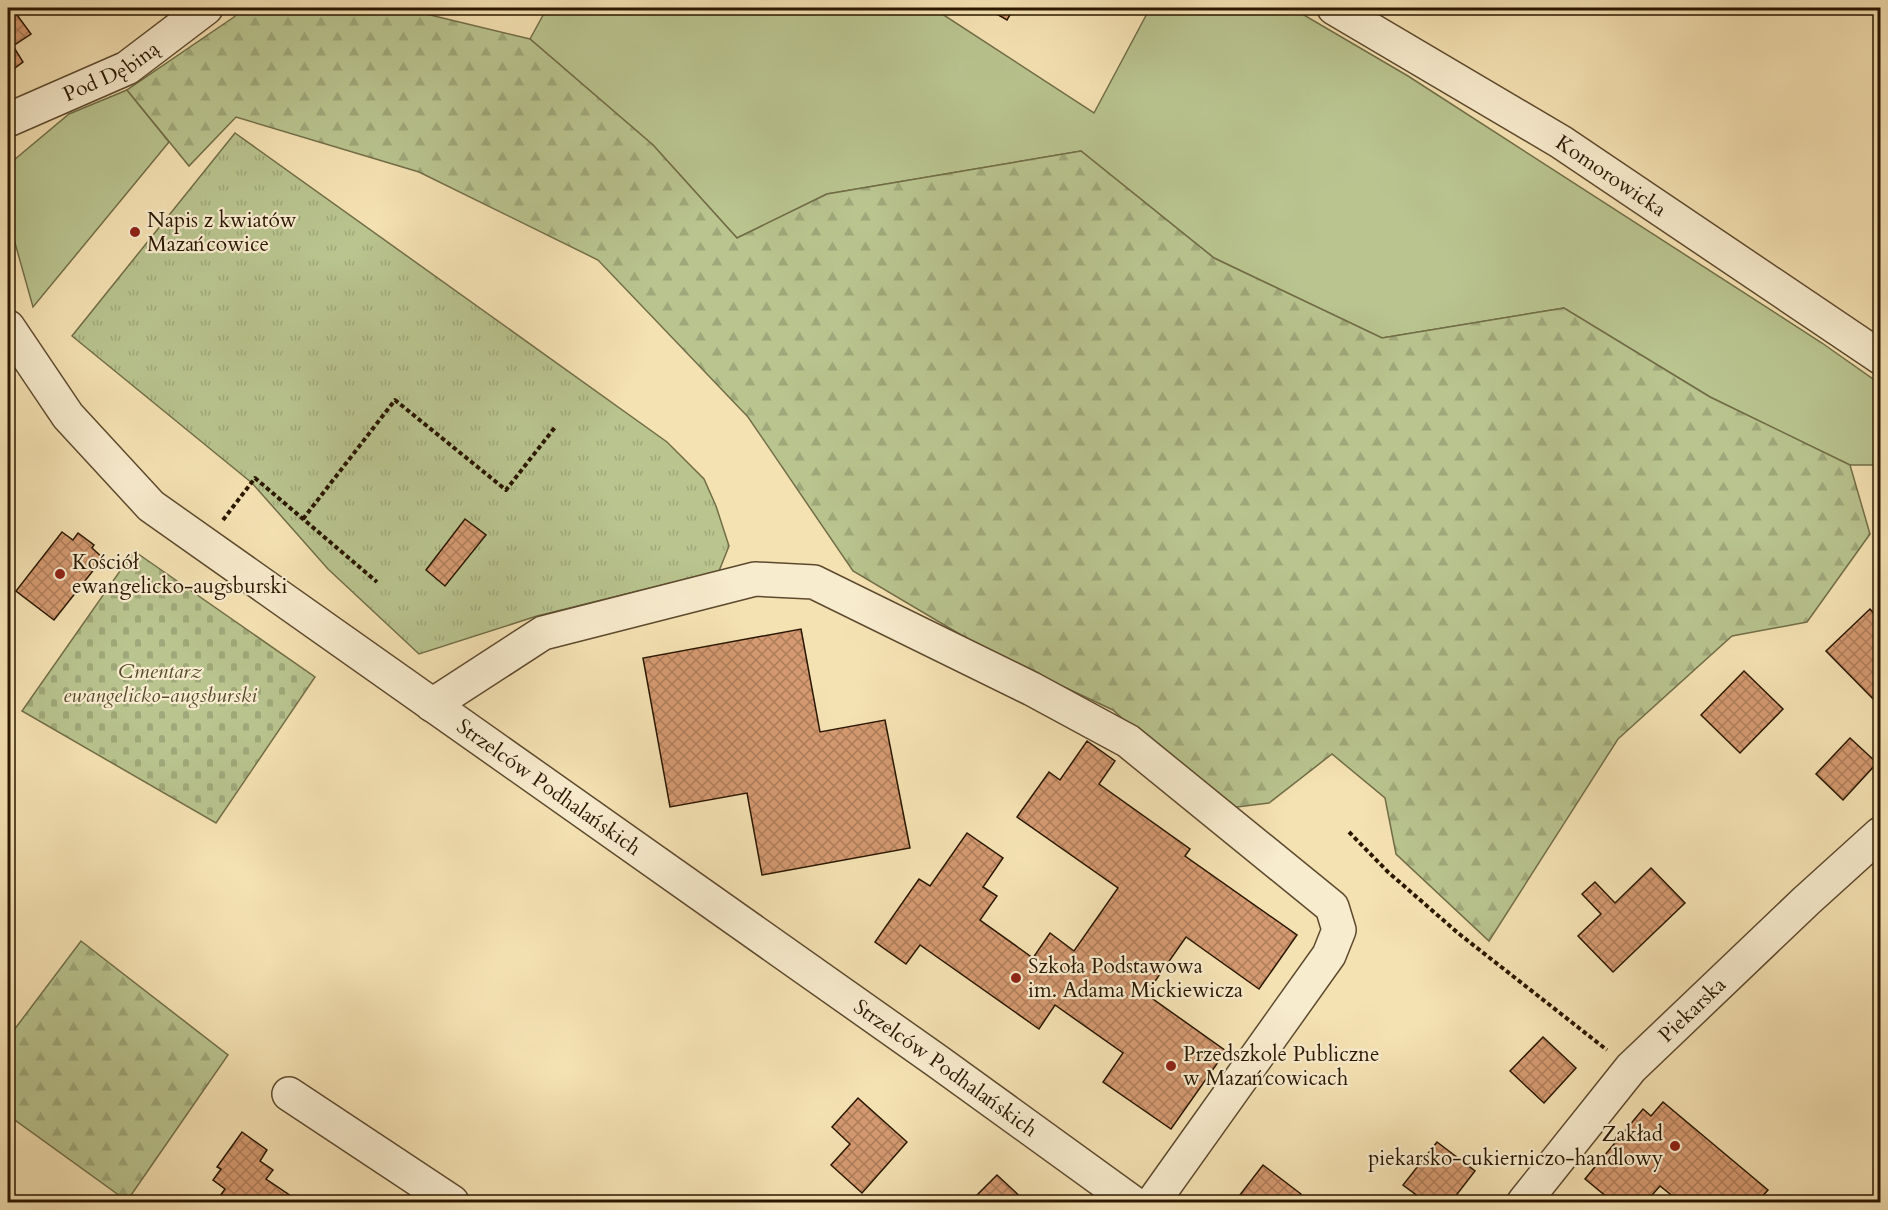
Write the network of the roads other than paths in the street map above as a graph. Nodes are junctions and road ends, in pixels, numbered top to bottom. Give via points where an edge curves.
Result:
1 (206, 8) edge
2 (1334, 8) edge
3 (8, 120) edge
4 (8, 327) edge
5 (1881, 357) edge
6 (432, 705) junction
7 (1881, 834) edge
8 (290, 1094) dead end
9 (452, 1203) edge
10 (1132, 1203) edge
11 (1153, 1203) edge
12 (1524, 1203) edge

1 - 3 street, Pod Dębiną via 127,68
2 - 5 street, Komorowicka via 1561,142
4 - 6 street, Strzelców Podhalańskich via 68,417 151,506
6 - 10 street, Strzelców Podhalańskich
6 - 11 street via 543,633 755,579 814,582 1032,689 1128,741 1332,907 1339,930 1329,954
7 - 12 street, Piekarska via 1631,1068
8 - 9 street

